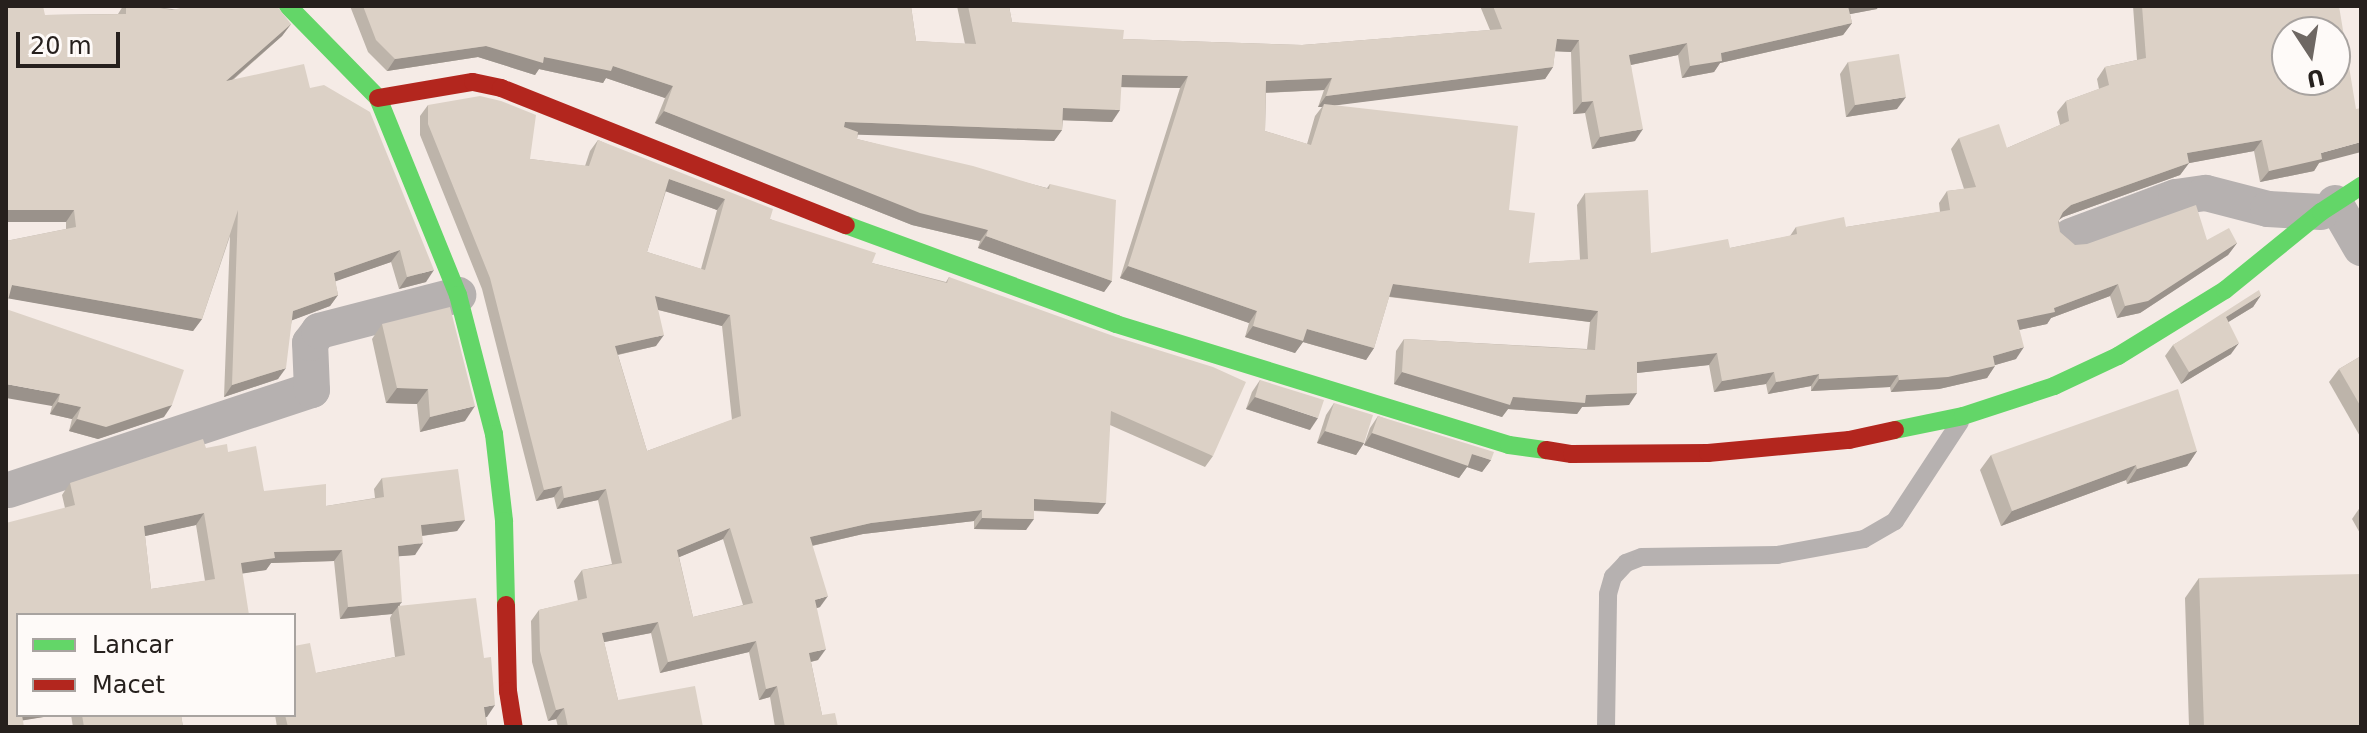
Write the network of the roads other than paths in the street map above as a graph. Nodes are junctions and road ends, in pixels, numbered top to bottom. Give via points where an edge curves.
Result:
1 (288, 6) edge
2 (378, 98) junction
3 (2339, 200) edge
4 (2071, 236) dead end
5 (2361, 248) edge
6 (458, 295) junction
7 (1963, 416) junction
8 (9, 490) dead end
9 (514, 727) edge
10 (1606, 727) edge

1 - 2 street
2 - 6 street
2 - 7 street via 473,82 501,88 1002,284 1292,381 1509,445 1572,454 1708,453 1849,440
3 - 4 street via 2268,209 2206,193 2176,197
3 - 5 street
3 - 7 street via 2225,290 2118,356 2054,386
6 - 8 street via 319,331 310,343 312,390
6 - 9 street via 494,434 504,521 508,691
7 - 10 lane via 1895,521 1864,539 1777,555 1642,557 1626,563 1613,577 1608,594

